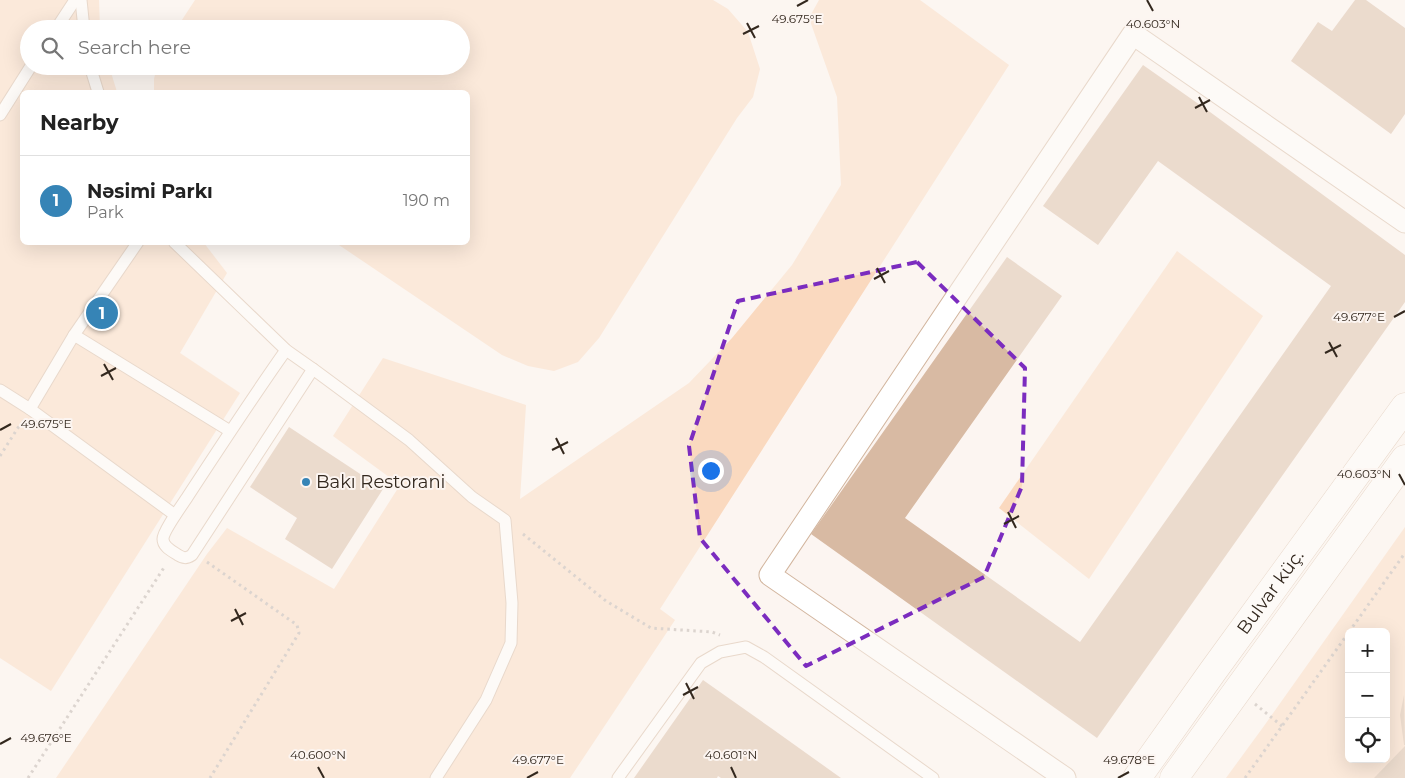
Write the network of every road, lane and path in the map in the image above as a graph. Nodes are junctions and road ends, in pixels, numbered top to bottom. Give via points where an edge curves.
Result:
1 (75, 0) edge
2 (81, 0) edge
3 (62, 20) edge
4 (83, 20) edge
5 (25, 75) edge
6 (93, 75) edge
7 (97, 90) edge
8 (0, 115) edge
9 (1405, 222) edge
10 (136, 245) edge
11 (177, 245) edge
12 (74, 335) junction
13 (286, 350) junction
14 (313, 369) junction
15 (0, 390) edge
16 (1405, 407) edge
17 (30, 410) junction
18 (230, 431) junction
19 (0, 456) edge
20 (1405, 459) edge
21 (176, 515) junction
22 (505, 520) junction
23 (1405, 553) edge
24 (169, 560) dead end
25 (203, 560) dead end
26 (1352, 628) edge
27 (1345, 638) edge
28 (746, 647) junction
29 (1238, 690) junction
30 (1282, 726) junction
31 (28, 778) edge
32 (210, 778) edge
33 (436, 778) edge
34 (618, 778) edge
35 (933, 778) edge
36 (1065, 778) edge
37 (1137, 778) edge
38 (1174, 778) edge
39 (1245, 778) edge

1 - 3 lane
2 - 4 lane
5 - 8 lane
6 - 7 lane
9 - 36 street via 1133,34 770,575
10 - 12 lane
11 - 13 lane
12 - 17 lane
12 - 18 lane
13 - 14 lane
13 - 18 lane
14 - 21 lane via 188,558 166,547 163,540
14 - 22 lane via 409,440 472,497
15 - 17 lane
16 - 37 street, Bulvar küç.
17 - 19 path
17 - 21 lane
18 - 21 lane
20 - 29 street, Bulvar küç.
22 - 28 path via 606,600 650,628 712,632
22 - 33 lane via 512,603 511,643 486,700
23 - 26 path
24 - 31 path
25 - 32 path via 297,625 299,633
27 - 30 path
28 - 34 lane via 720,652 701,663
28 - 35 lane
29 - 30 path
29 - 38 street, Bulvar küç.
30 - 39 path

